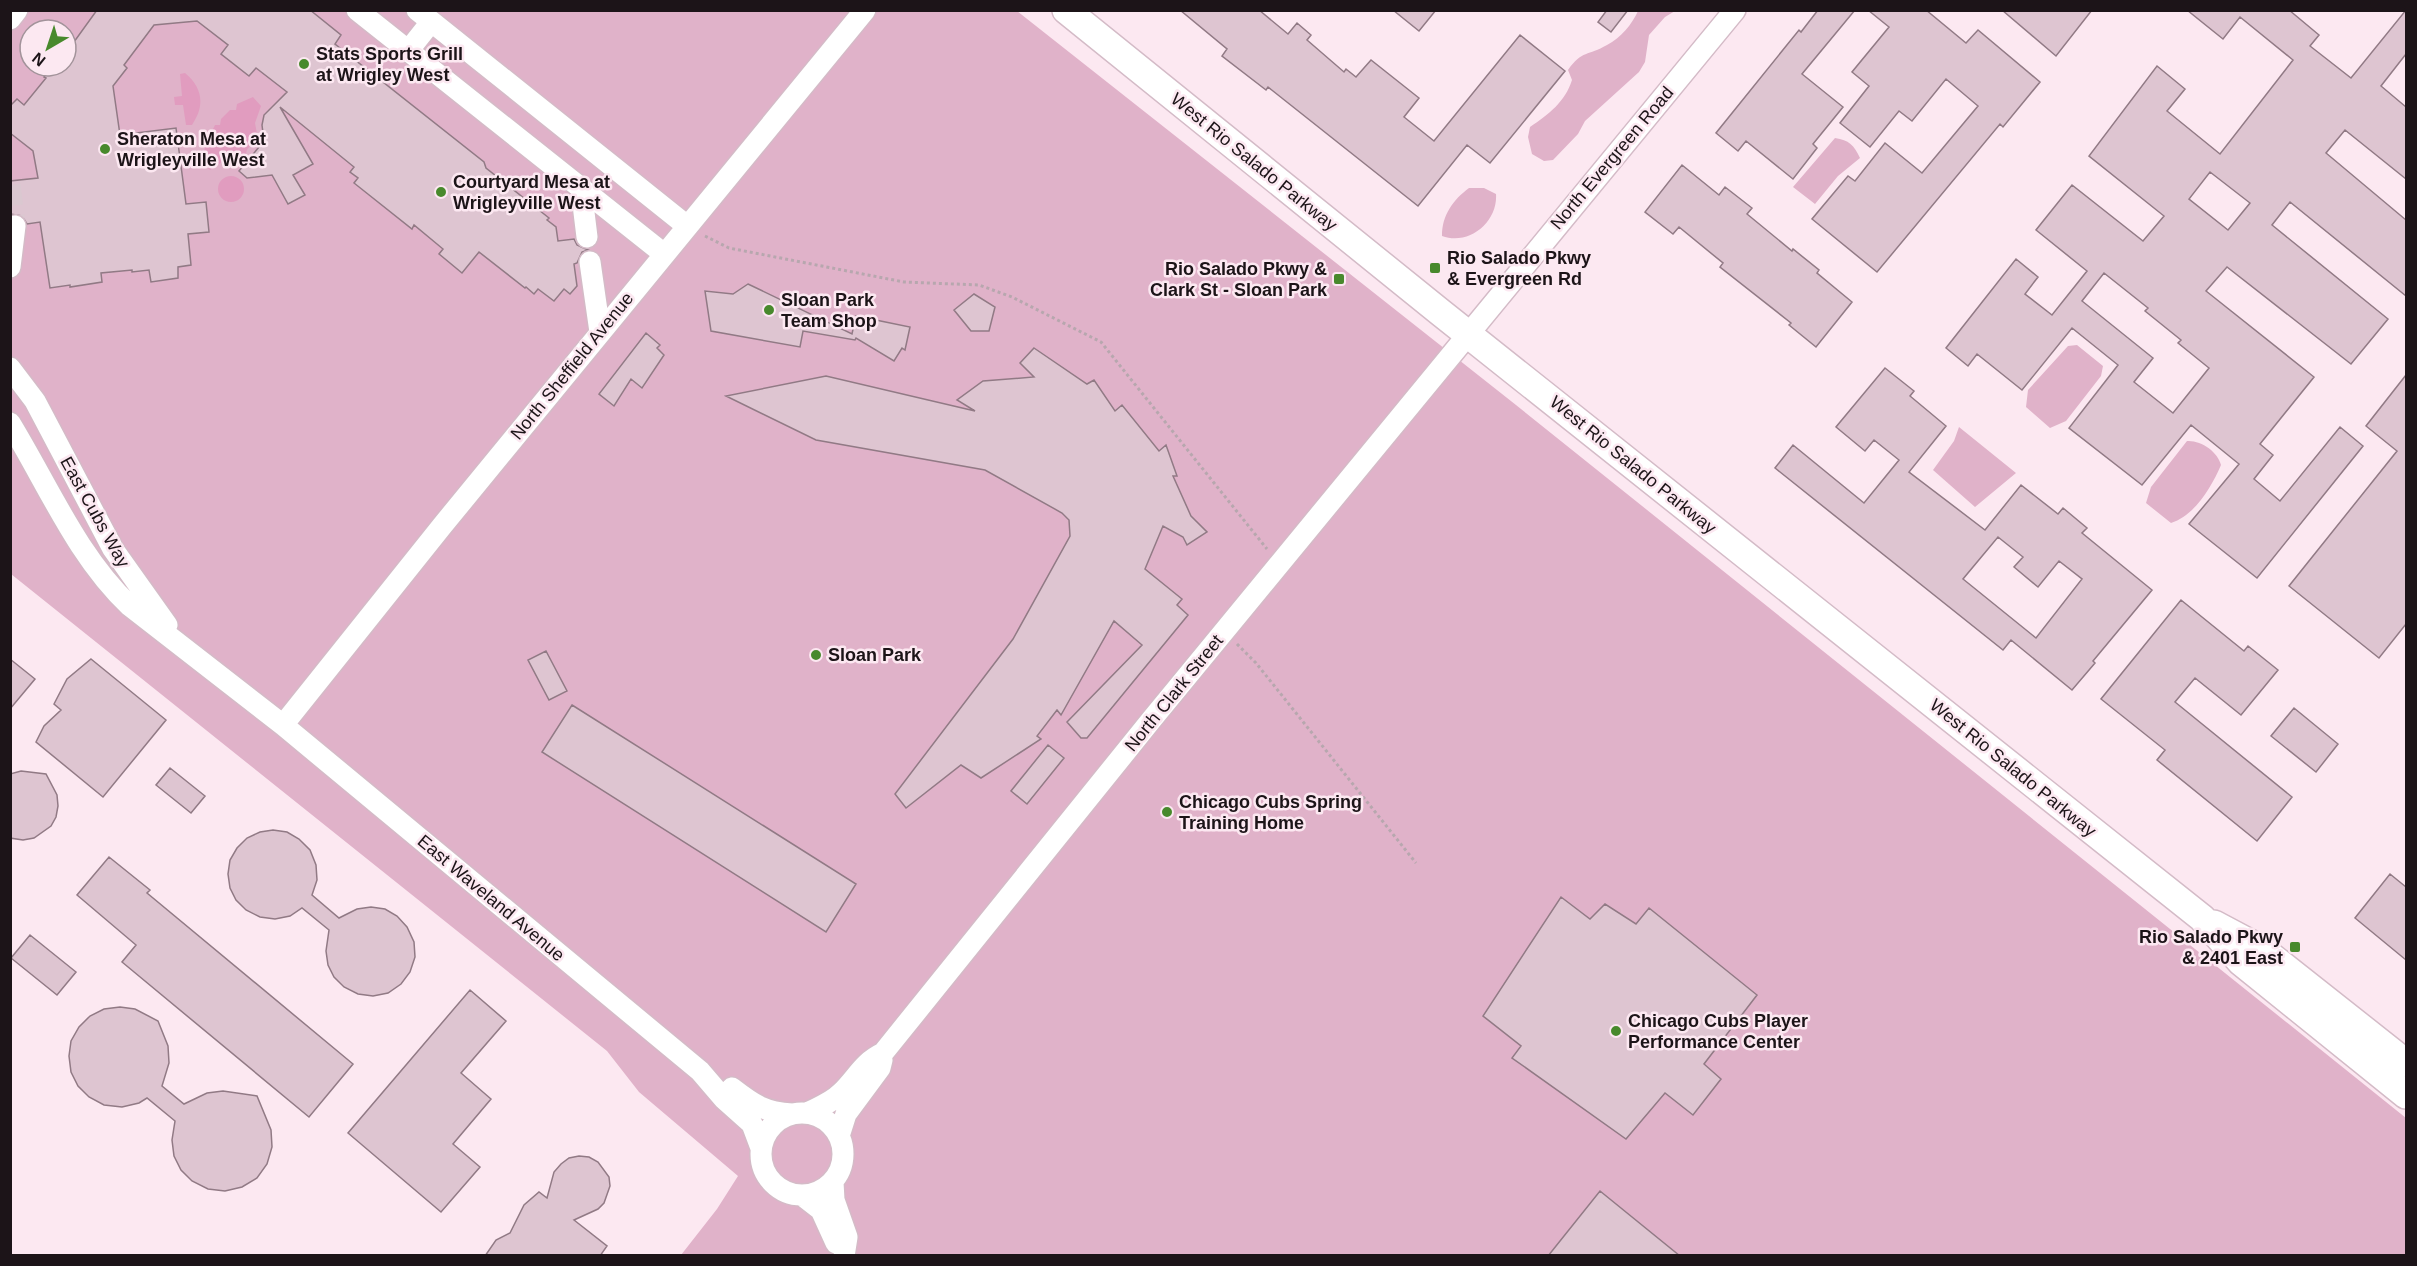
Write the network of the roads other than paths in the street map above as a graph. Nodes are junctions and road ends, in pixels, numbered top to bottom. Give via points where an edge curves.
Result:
1 (17, 10) edge
2 (357, 10) edge
3 (865, 10) edge
4 (1066, 10) edge
5 (1735, 10) edge
6 (424, 16) edge
7 (10, 19) edge
8 (408, 51) junction
9 (580, 188) junction
10 (15, 226) dead end
11 (687, 226) junction
12 (587, 237) dead end
13 (664, 254) junction
14 (590, 262) dead end
15 (10, 267) edge
16 (600, 332) junction
17 (1468, 334) junction
18 (10, 368) edge
19 (10, 423) edge
20 (188, 651) junction
21 (283, 725) junction
22 (2202, 918) junction
23 (883, 1053) junction
24 (2406, 1064) edge
25 (700, 1071) junction
26 (2406, 1095) edge
27 (800, 1113) junction
28 (839, 1136) junction
29 (761, 1149) junction
30 (833, 1182) junction
31 (803, 1196) junction
32 (843, 1256) edge

1 - 7 street
2 - 8 street
3 - 11 street, North Sheffield Avenue
4 - 17 main road, West Rio Salado Parkway
5 - 17 street, North Evergreen Road
6 - 8 street
6 - 11 street
8 - 9 street
9 - 12 street
9 - 13 street
10 - 15 street
11 - 13 street, North Sheffield Avenue
13 - 16 street, North Sheffield Avenue
14 - 16 street
16 - 21 street, North Sheffield Avenue
17 - 22 main road, West Rio Salado Parkway
17 - 23 street, North Clark Street
18 - 20 street, East Cubs Way via 34,401 113,549
19 - 20 street, East Cubs Way via 96,570 130,606
20 - 21 street, East Cubs Way
21 - 25 street, East Waveland Avenue
22 - 24 main road via 2263,950
22 - 26 main road via 2241,962
23 - 27 street, North Clark Street via 868,1061 838,1096
23 - 28 street, North Clark Street via 880,1068 846,1114
25 - 27 street, East Waveland Avenue via 758,1107
25 - 29 street, East Waveland Avenue via 753,1124
27 - 28 street via 828,1122
27 - 29 street via 771,1126
28 - 30 street via 843,1159
29 - 31 street via 764,1170 771,1182 789,1194
30 - 31 street via 820,1192
30 - 32 street via 834,1200 847,1237
31 - 32 street via 821,1210

